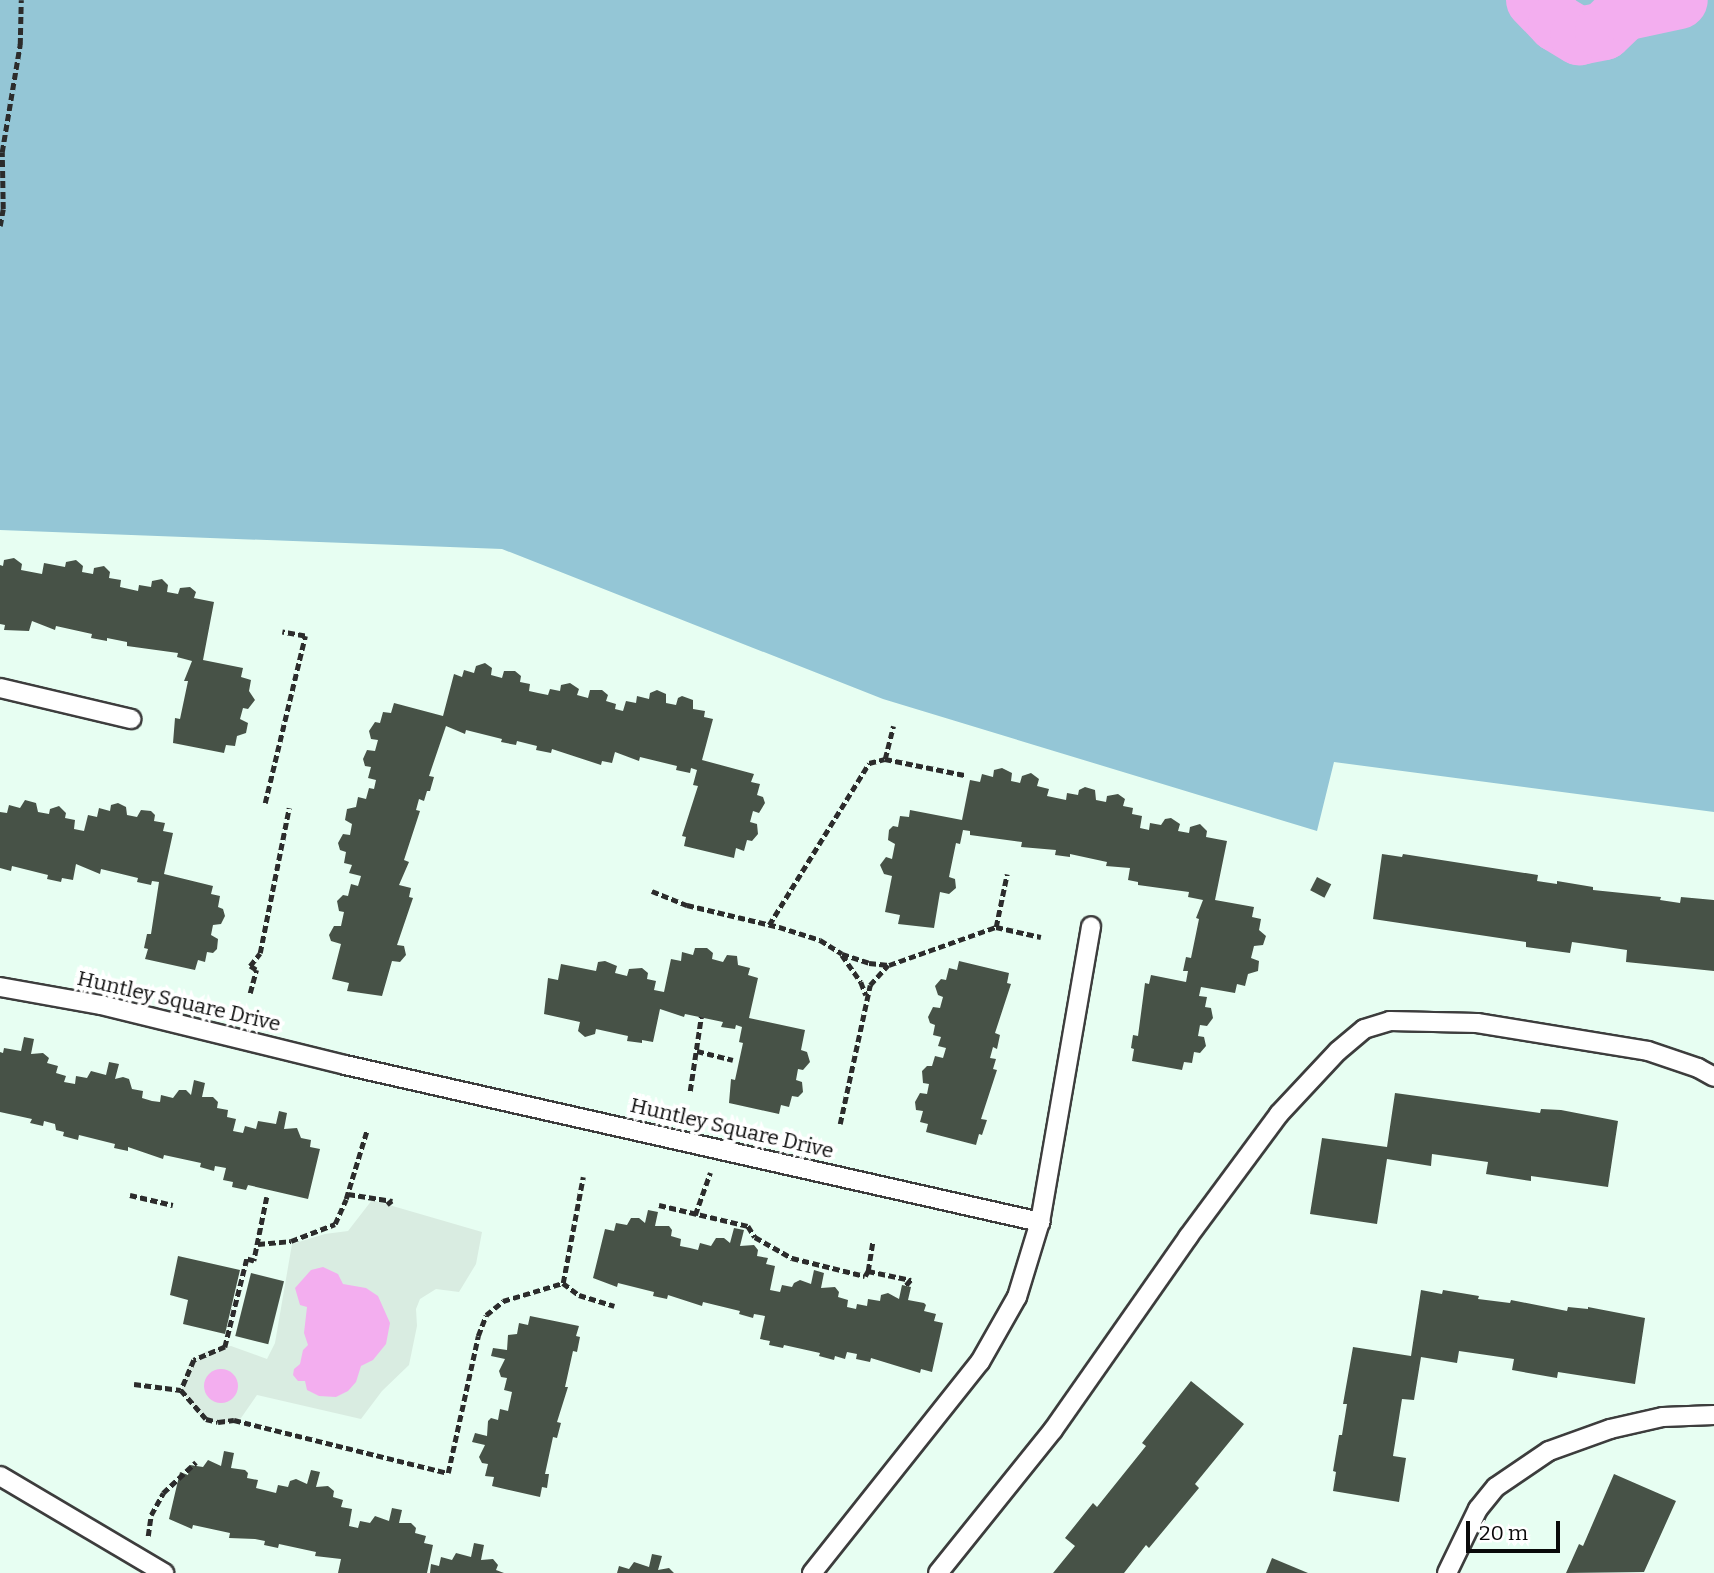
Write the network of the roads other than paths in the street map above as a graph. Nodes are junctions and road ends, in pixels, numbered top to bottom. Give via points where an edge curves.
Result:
1 (0, 688) edge
2 (131, 719) dead end
3 (1091, 926) dead end
4 (0, 987) edge
5 (1714, 1077) edge
6 (1040, 1222) junction
7 (1714, 1415) edge
8 (0, 1476) edge
9 (164, 1573) edge
10 (812, 1573) edge
11 (938, 1573) edge
12 (1447, 1573) edge

1 - 2 lane
3 - 6 lane
4 - 6 lane, Huntley Square Drive via 100,1005
5 - 11 lane via 1638,1048 1477,1023 1390,1021 1364,1029 1279,1114 1053,1430
6 - 10 lane via 1017,1297 993,1344
7 - 12 lane via 1663,1417 1549,1451 1496,1487 1478,1509
8 - 9 lane

